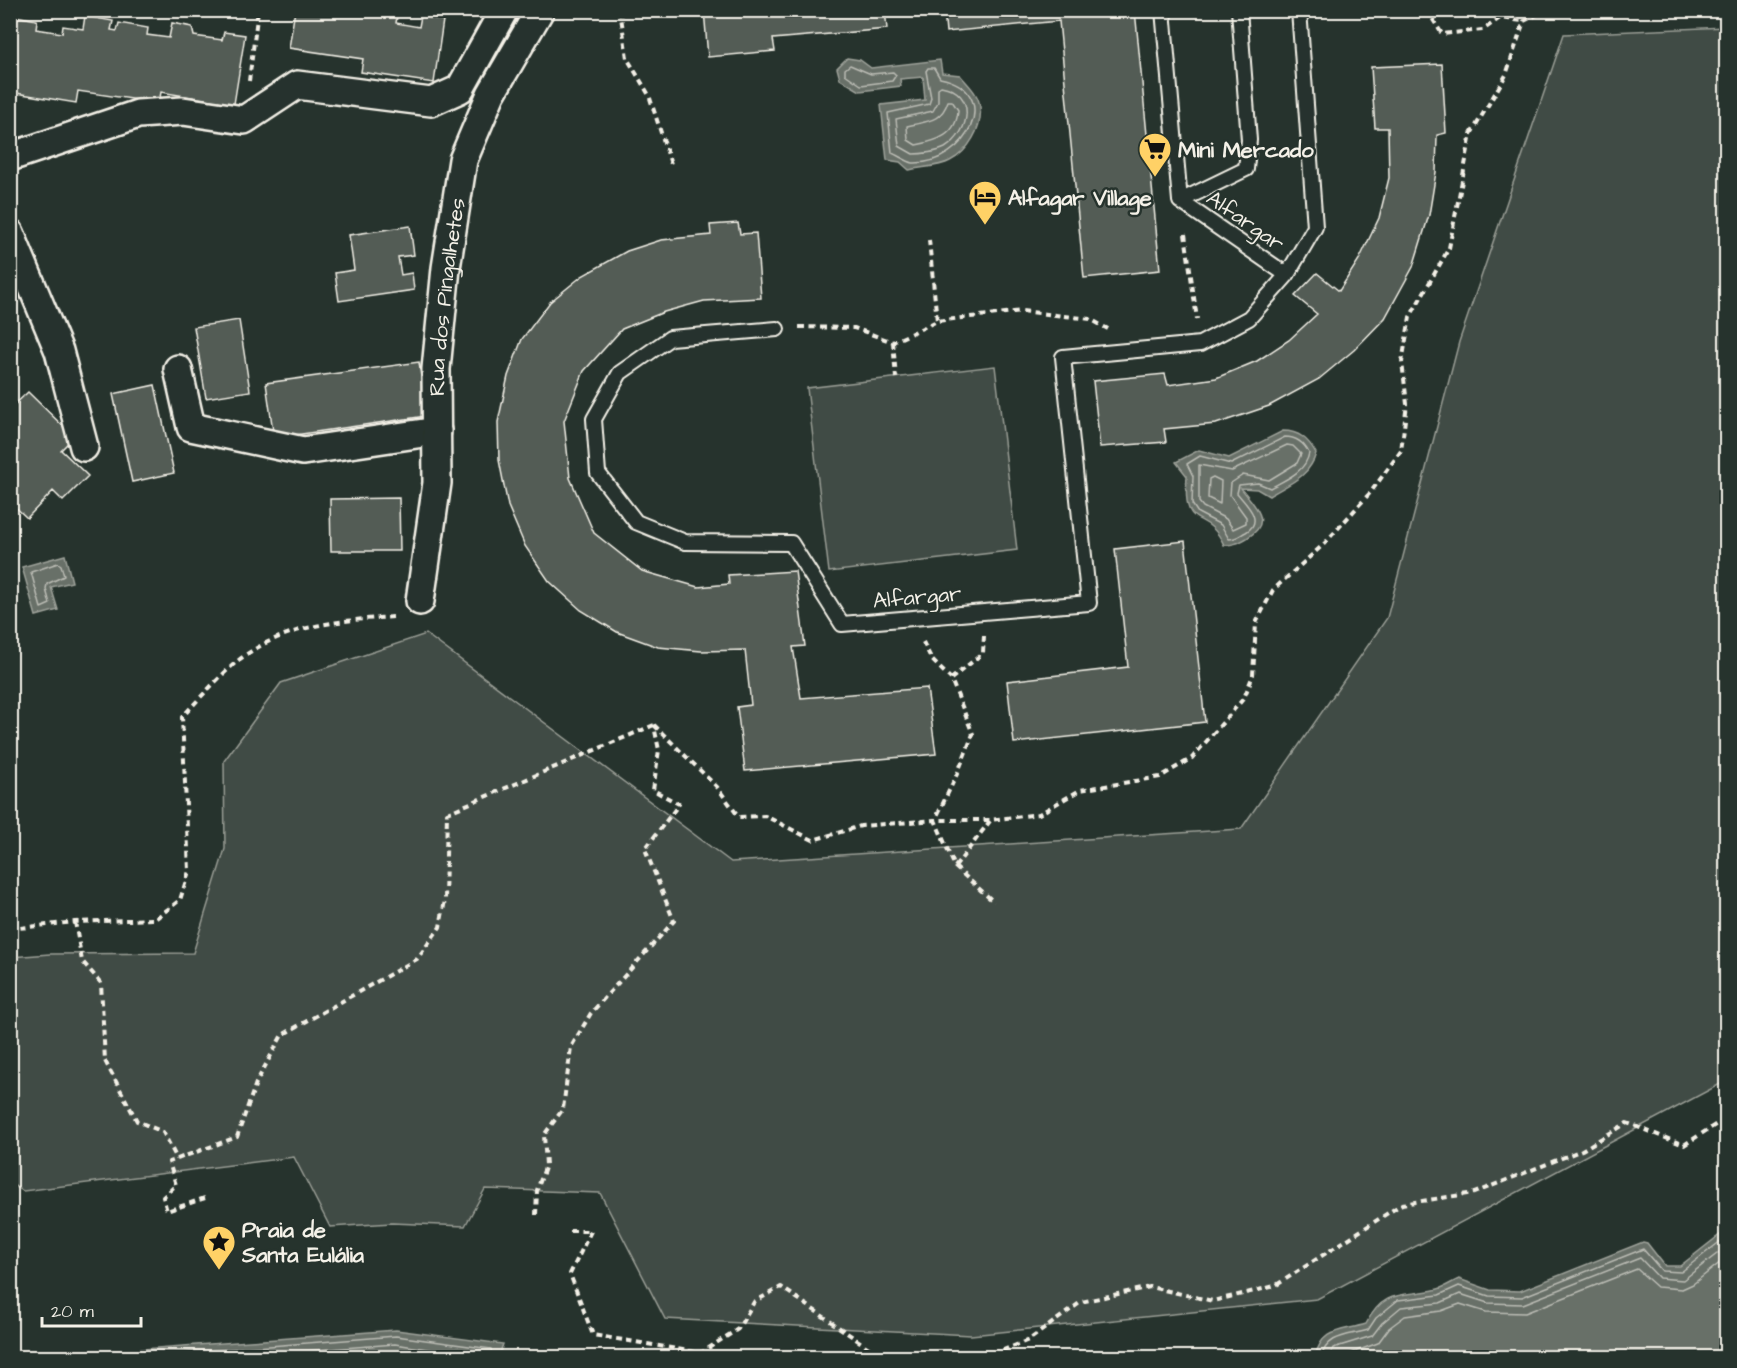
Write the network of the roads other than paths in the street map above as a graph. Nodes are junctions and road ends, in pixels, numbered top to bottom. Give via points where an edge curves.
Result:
1 (504, 10) edge
2 (540, 10) edge
3 (1163, 10) edge
4 (1239, 10) edge
5 (1299, 10) edge
6 (10, 157) edge
7 (1180, 201) junction
8 (10, 233) edge
9 (1287, 275) junction
10 (777, 328) dead end
11 (178, 369) dead end
12 (436, 431) junction
13 (84, 447) dead end
14 (420, 601) road end

1 - 6 street via 460,88 431,102 297,85 244,120 183,111 138,114
2 - 12 street, Rua dos Pingalhetes via 491,94 463,160 437,357
3 - 7 lane, Alfargar
4 - 7 lane, Alfargar via 1249,140 1246,169
5 - 9 lane, Alfargar via 1315,227
7 - 9 lane, Alfargar
8 - 13 street via 58,351
9 - 10 lane, Alfargar via 1249,318 1200,344 1063,357 1089,603 842,624 791,543 685,542 636,522 598,473 594,419 620,373 670,338
11 - 12 street via 190,427 303,451
12 - 14 street, Rua dos Pingalhetes via 437,483

